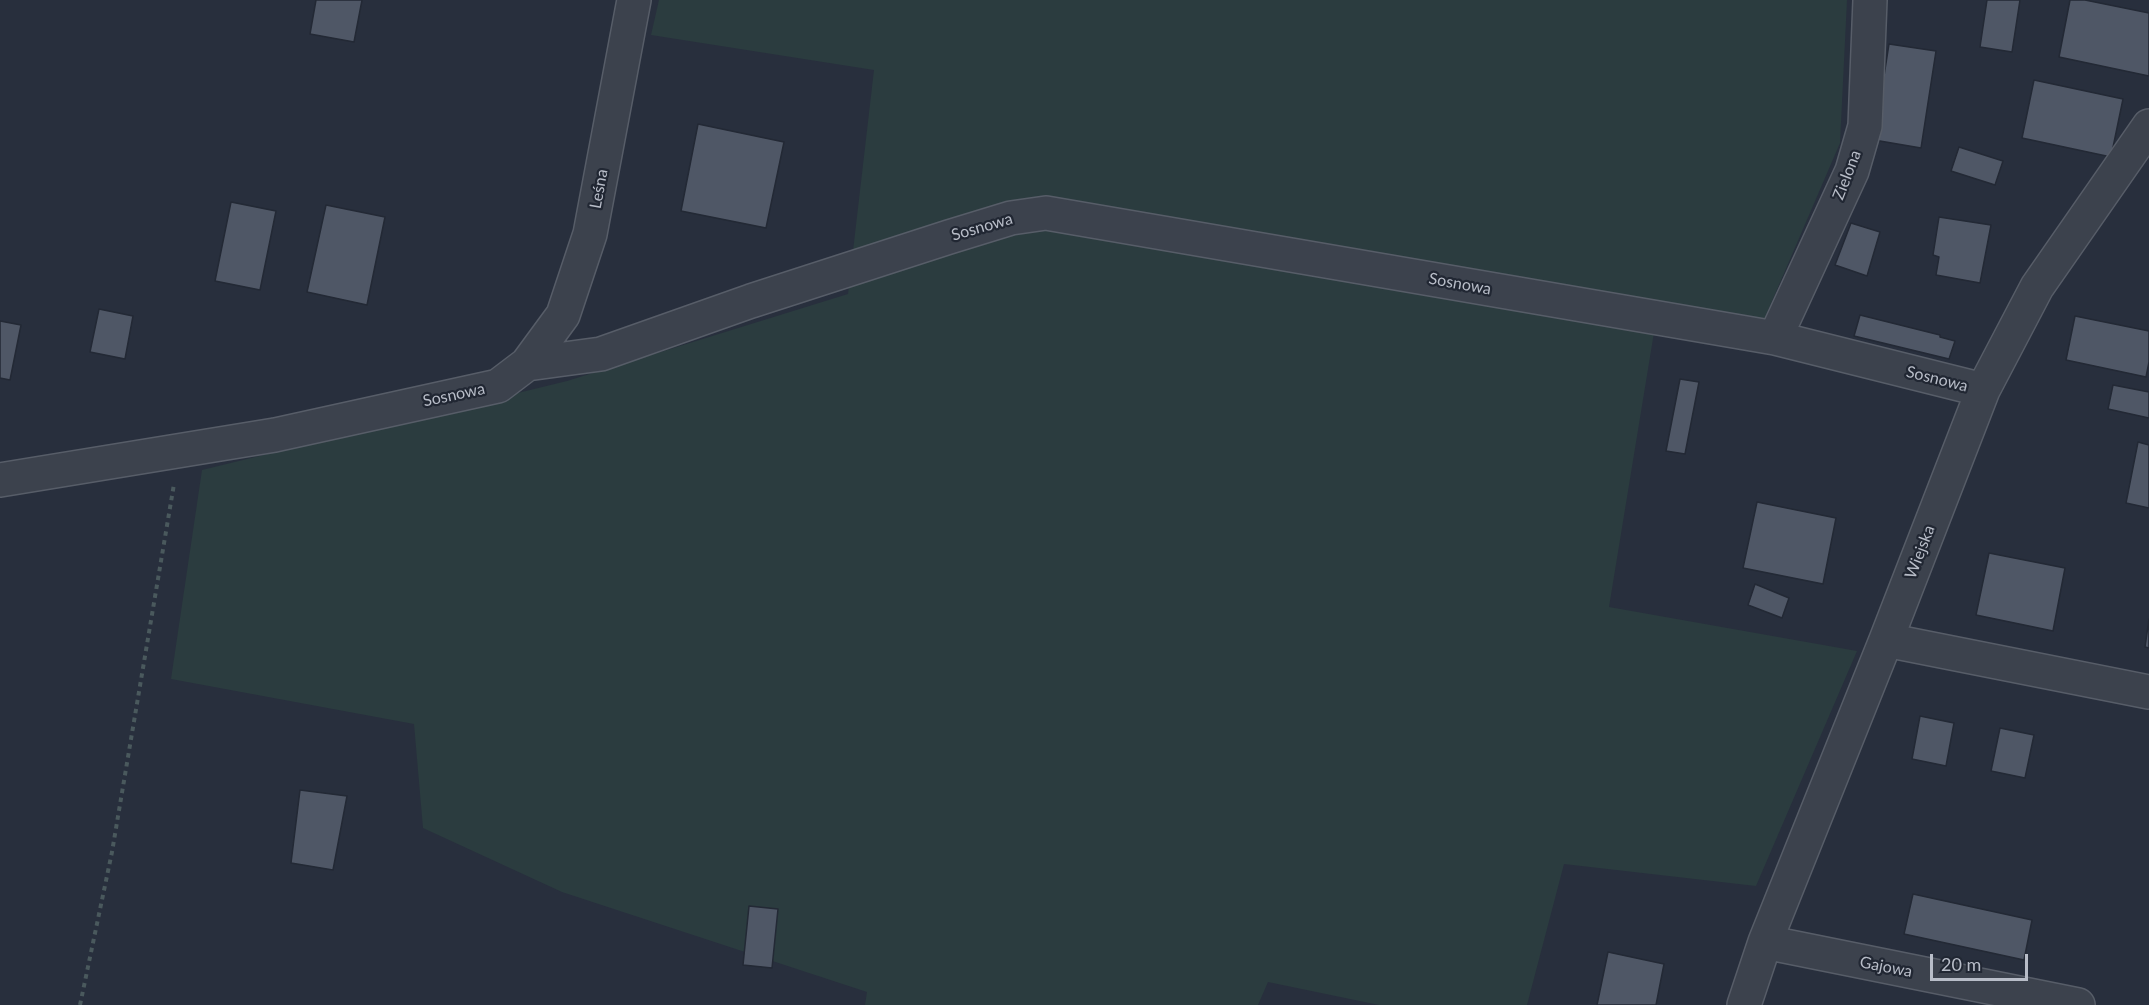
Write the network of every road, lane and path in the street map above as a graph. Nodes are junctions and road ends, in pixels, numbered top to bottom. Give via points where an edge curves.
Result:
1 (634, 0) edge
2 (1870, 0) edge
3 (2149, 126) edge
4 (1775, 338) junction
5 (527, 364) junction
6 (1983, 390) junction
7 (179, 451) junction
8 (0, 480) edge
9 (1886, 640) junction
10 (2149, 692) edge
11 (1765, 942) junction
12 (80, 1005) edge
13 (1744, 1005) edge
14 (2078, 1005) edge

1 - 5 street, Leśna via 590,234 563,315
2 - 4 street, Zielona via 1865,126 1852,171
3 - 6 street, Wiejska via 2037,287
4 - 5 street, Sosnowa via 1046,213 1011,218 949,237 601,354
4 - 6 street, Sosnowa
5 - 7 street, Sosnowa via 498,386 275,435
6 - 9 street, Wiejska
7 - 8 street, Sosnowa
7 - 12 path via 112,852
9 - 10 street
9 - 11 street, Wiejska
11 - 13 street, Wiejska
11 - 14 street, Gajowa

